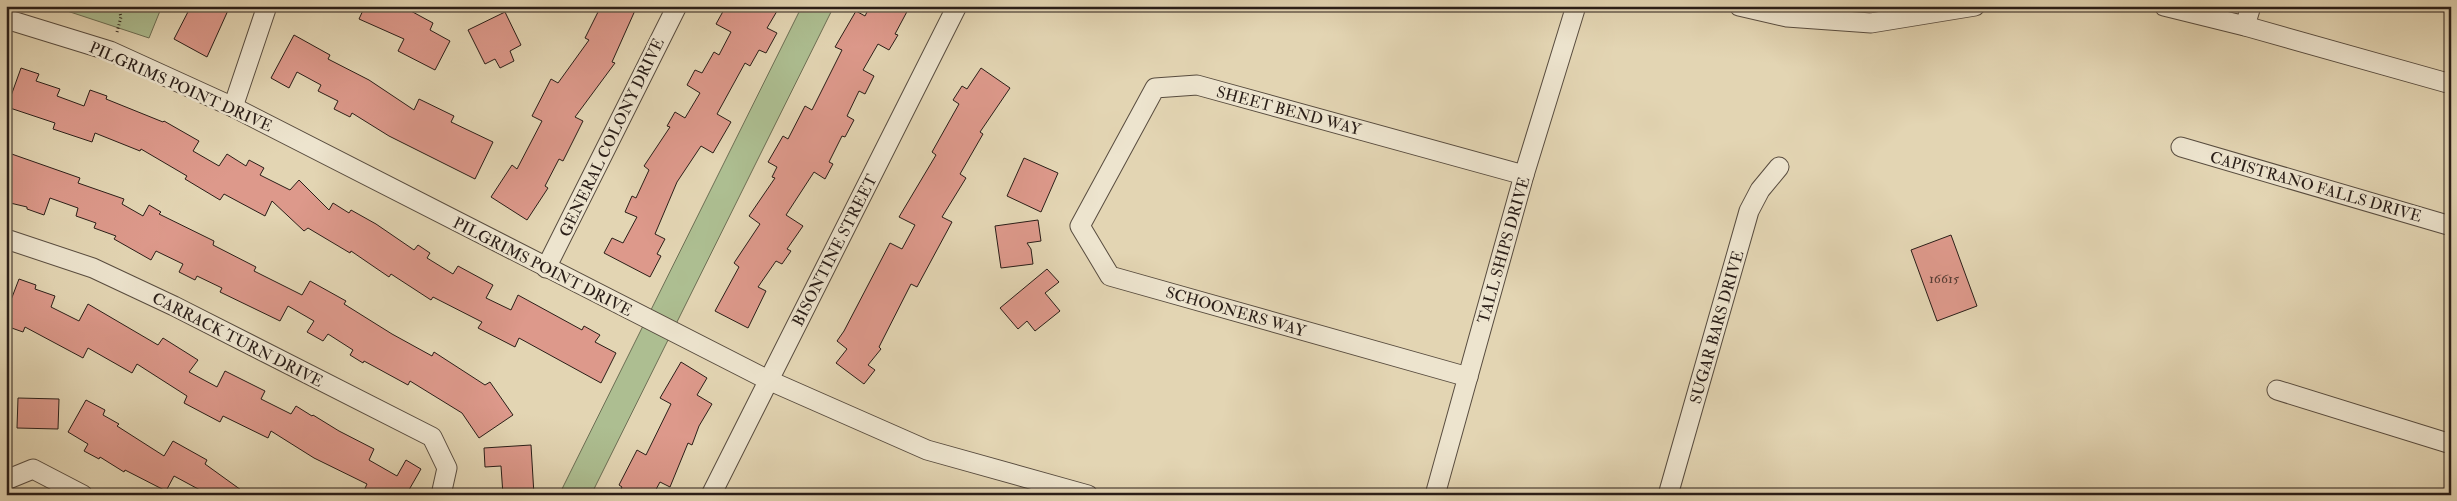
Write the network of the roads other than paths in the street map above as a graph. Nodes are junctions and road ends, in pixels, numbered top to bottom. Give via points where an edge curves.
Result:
1 (267, 6) edge
2 (677, 6) edge
3 (957, 6) edge
4 (1576, 6) edge
5 (1739, 6) edge
6 (1975, 6) edge
7 (2164, 6) edge
8 (2251, 6) edge
9 (6, 19) edge
10 (2245, 26) junction
11 (2451, 84) edge
12 (233, 106) junction
13 (2181, 147) dead end
14 (1779, 167) dead end
15 (1524, 175) junction
16 (1104, 181) joint
17 (2451, 226) edge
18 (6, 239) edge
19 (546, 268) junction
20 (1468, 377) junction
21 (768, 380) junction
22 (2277, 390) dead end
23 (2451, 444) edge
24 (6, 480) edge
25 (83, 495) edge
26 (440, 495) edge
27 (712, 495) edge
28 (1088, 495) edge
29 (1435, 495) edge
30 (1668, 495) edge

1 - 12 street
2 - 19 street, GENERAL COLONY DRIVE
3 - 21 street, BISONTINE STREET
4 - 15 street, TALL SHIPS DRIVE
5 - 6 street via 1787,17 1872,23
7 - 10 street
8 - 10 street
9 - 12 street, PILGRIMS POINT DRIVE via 110,51
10 - 11 street
12 - 19 street, PILGRIMS POINT DRIVE
13 - 17 street, CAPISTRANO FALLS DRIVE
14 - 30 street, SUGAR BARS DRIVE via 1760,190 1749,211
15 - 16 street, SHEET BEND WAY via 1197,85 1154,88
15 - 20 street, TALL SHIPS DRIVE
16 - 20 street, SCHOONERS WAY via 1080,226 1110,276
18 - 26 street, CARRACK TURN DRIVE via 93,268 432,437 447,468
19 - 21 street, PILGRIMS POINT DRIVE
20 - 29 street, TALL SHIPS DRIVE
21 - 27 street, BISONTINE STREET
21 - 28 street, PILGRIMS POINT DRIVE via 927,450
22 - 23 street
24 - 25 street via 33,469

